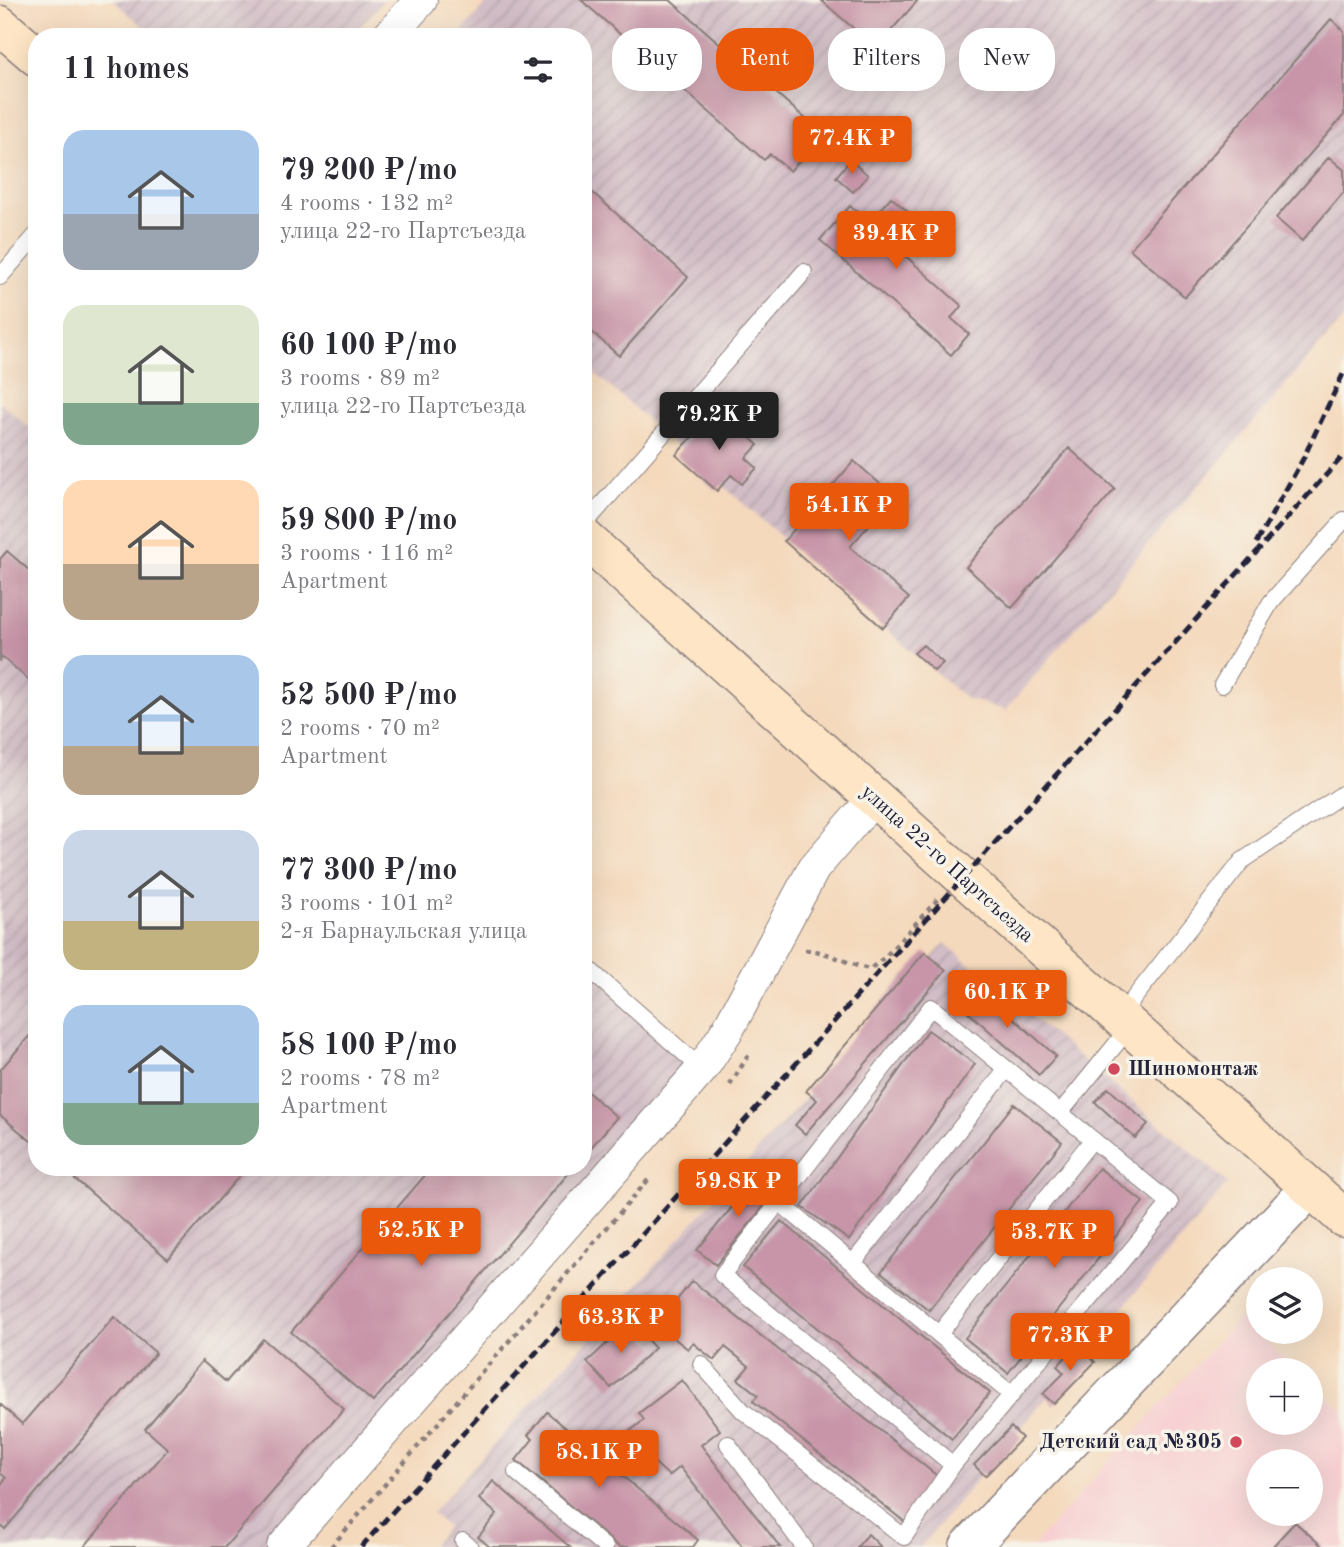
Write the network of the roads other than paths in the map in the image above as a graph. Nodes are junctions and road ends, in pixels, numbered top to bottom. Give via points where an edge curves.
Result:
1 (421, 0) edge
2 (0, 25) edge
3 (396, 28) edge
4 (28, 49) edge
5 (28, 244) edge
6 (804, 272) dead end
7 (0, 277) edge
8 (592, 516) edge
9 (1344, 520) edge
10 (592, 545) edge
11 (1222, 685) dead end
12 (1344, 793) edge
13 (874, 798) junction
14 (592, 972) edge
15 (1125, 1022) junction
16 (702, 1069) junction
17 (1007, 1069) junction
18 (1060, 1113) junction
19 (1092, 1140) junction
20 (1309, 1189) junction
21 (779, 1202) junction
22 (1344, 1218) edge
23 (853, 1264) junction
24 (939, 1334) junction
25 (701, 1364) dead end
26 (1012, 1395) junction
27 (729, 1444) dead end
28 (953, 1465) junction
29 (516, 1472) dead end
30 (283, 1547) edge
31 (605, 1547) edge
32 (804, 1547) edge
33 (968, 1547) edge

1 - 3 street
2 - 4 main road
5 - 7 lane
6 - 8 lane
9 - 11 lane via 1271,602
10 - 13 main road, улица 22-го Партсъезда
12 - 15 lane via 1242,862
13 - 15 main road, улица 22-го Партсъезда
13 - 16 street via 814,868
14 - 16 lane
15 - 18 lane
15 - 20 main road, улица 22-го Партсъезда
16 - 30 street
17 - 18 lane
17 - 21 lane via 932,1007
17 - 23 lane
18 - 19 lane
19 - 24 lane
19 - 26 lane via 1170,1203
20 - 22 main road, улица 22-го Партсъезда
20 - 33 street
21 - 23 lane
21 - 28 lane via 722,1275
23 - 24 lane
24 - 26 lane
25 - 28 lane via 743,1411 904,1537
26 - 28 lane
27 - 32 lane
29 - 31 lane

